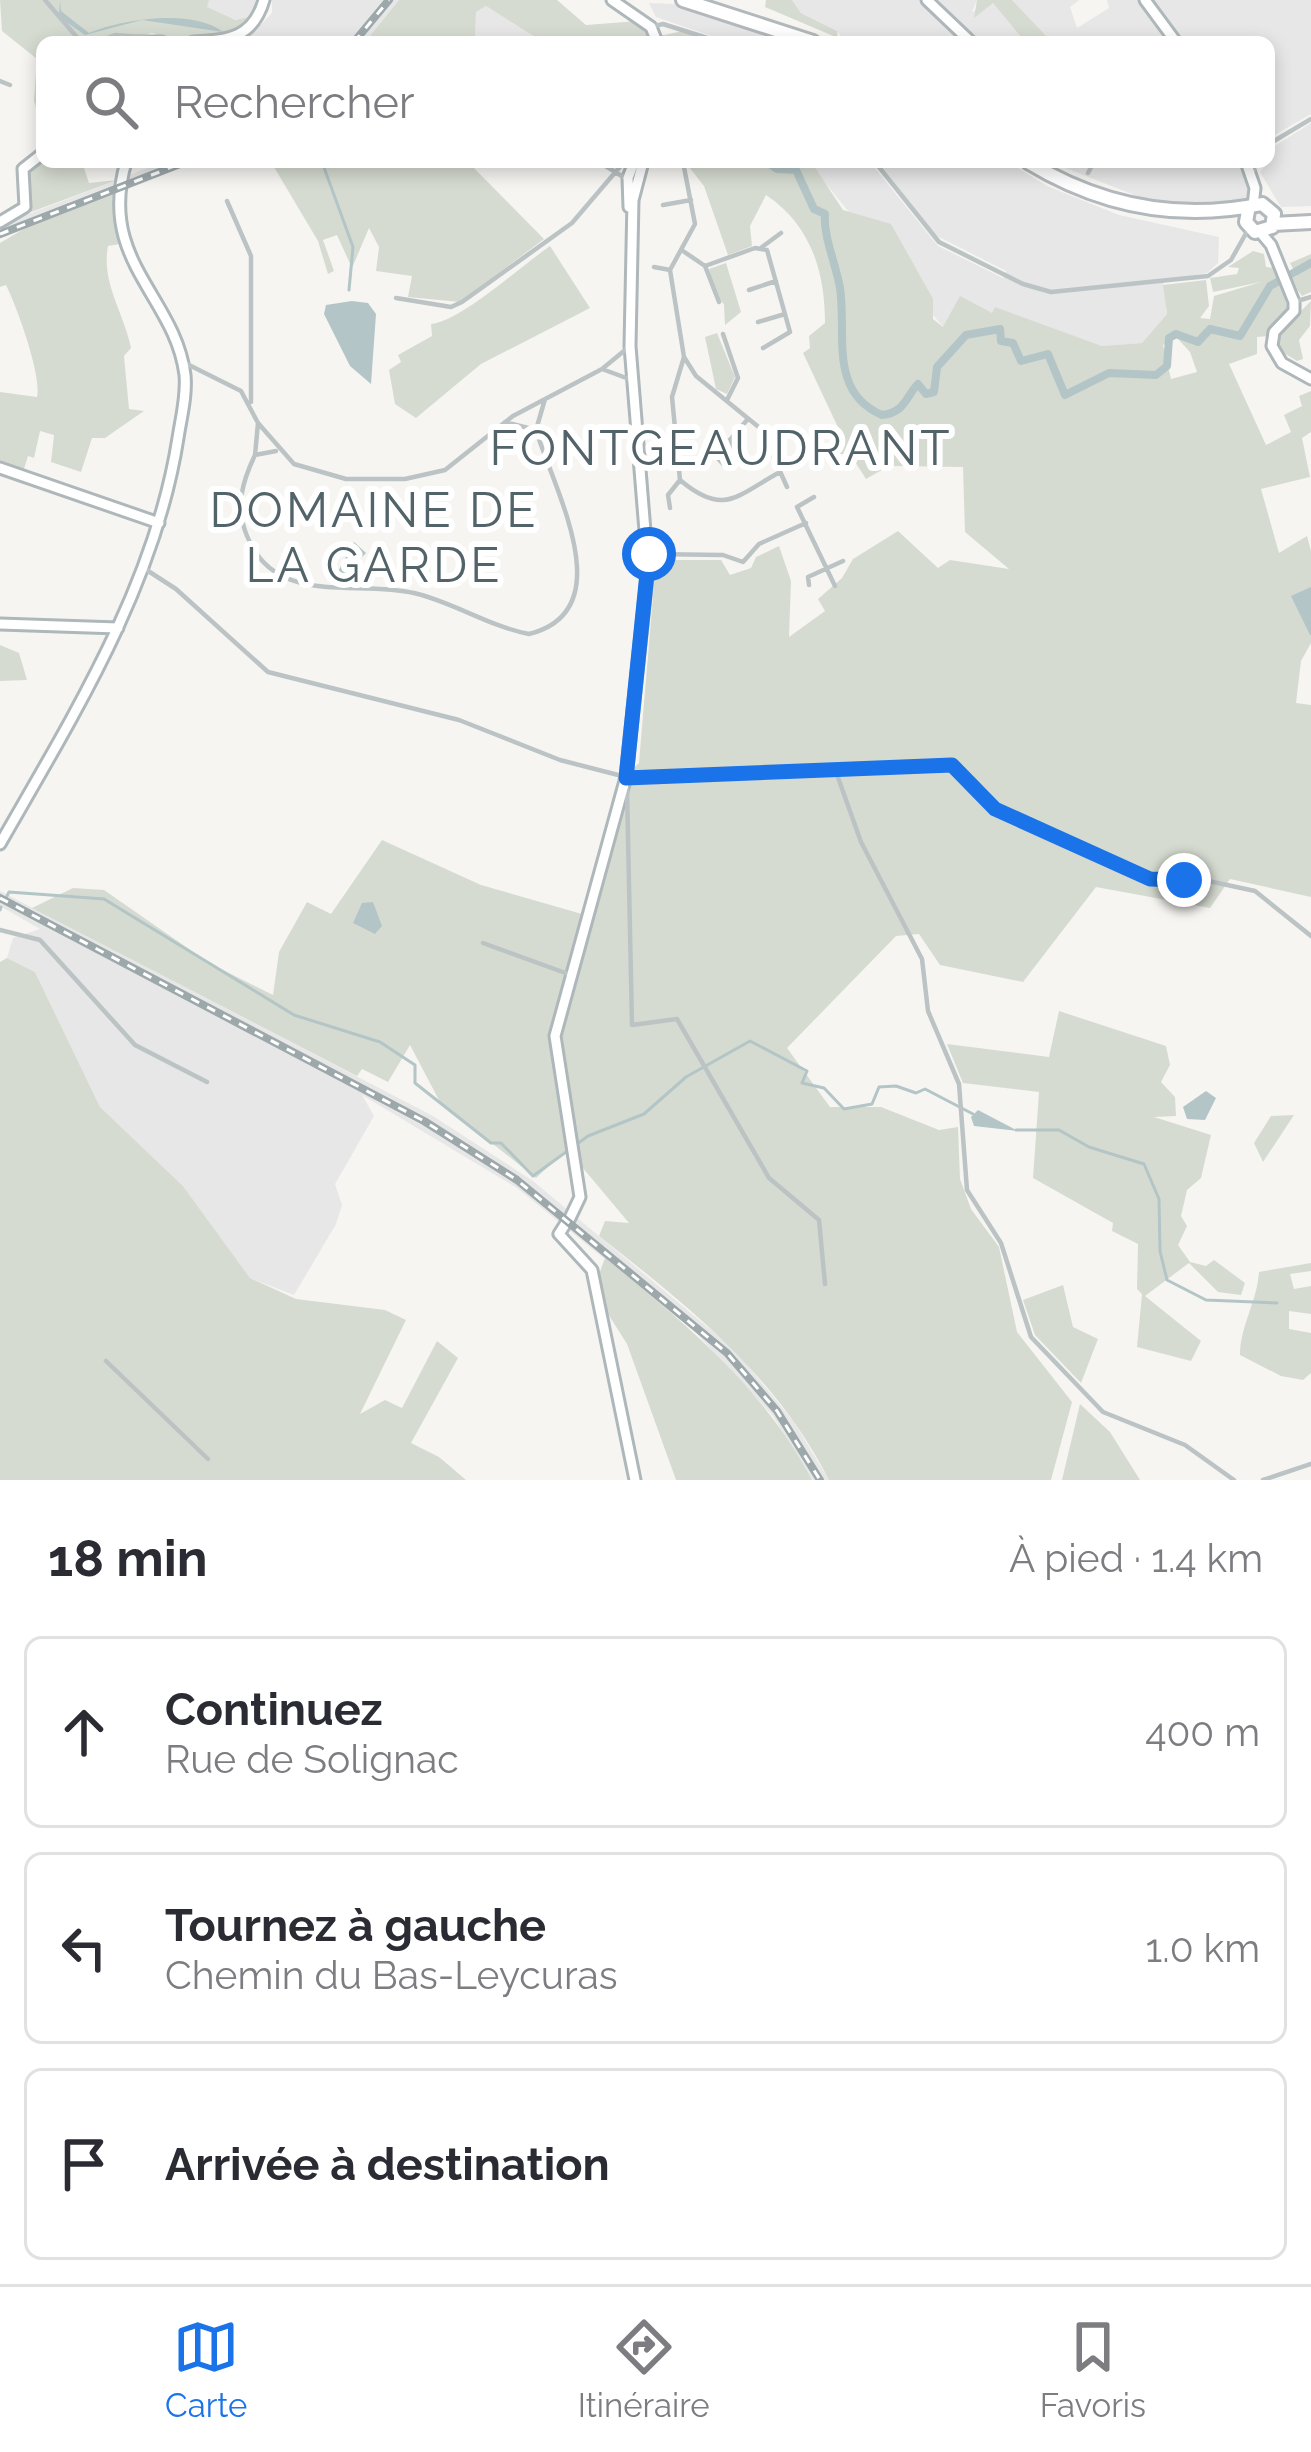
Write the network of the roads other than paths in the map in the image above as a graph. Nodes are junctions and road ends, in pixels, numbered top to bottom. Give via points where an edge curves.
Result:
1 (45, 0) edge
2 (264, 0) edge
3 (613, 0) edge
4 (682, 0) edge
5 (698, 0) edge
6 (928, 0) edge
7 (1142, 0) edge
8 (76, 36) edge
9 (235, 36) edge
10 (655, 36) edge
11 (701, 36) edge
12 (794, 36) edge
13 (805, 36) edge
14 (965, 36) edge
15 (1169, 36) edge
16 (0, 81) edge
17 (10, 85) dead end
18 (1311, 119) edge
19 (1275, 140) edge
20 (36, 159) edge
21 (126, 168) edge
22 (609, 168) edge
23 (619, 168) edge
24 (637, 168) edge
25 (684, 168) edge
26 (880, 168) edge
27 (1039, 168) edge
28 (1091, 168) edge
29 (1252, 168) edge
30 (616, 172) junction
31 (1088, 173) dead end
32 (632, 179) junction
33 (691, 200) junction
34 (227, 201) dead end
35 (663, 205) dead end
36 (1311, 219) edge
37 (1, 220) edge
38 (1259, 221) junction
39 (781, 233) dead end
40 (762, 247) junction
41 (683, 250) junction
42 (705, 266) junction
43 (654, 267) dead end
44 (670, 270) junction
45 (776, 281) junction
46 (748, 290) dead end
47 (1311, 297) edge
48 (396, 298) dead end
49 (719, 302) dead end
50 (1294, 302) junction
51 (785, 314) junction
52 (758, 322) dead end
53 (723, 334) dead end
54 (630, 346) junction
55 (764, 348) dead end
56 (684, 357) junction
57 (602, 369) junction
58 (203, 371) junction
59 (187, 374) junction
60 (250, 376) junction
61 (1311, 379) edge
62 (633, 381) junction
63 (232, 382) junction
64 (545, 399) junction
65 (726, 401) junction
66 (251, 402) junction
67 (748, 418) junction
68 (505, 422) junction
69 (258, 423) junction
70 (536, 430) junction
71 (730, 440) junction
72 (279, 452) junction
73 (255, 455) junction
74 (0, 468) edge
75 (780, 472) junction
76 (680, 480) junction
77 (787, 487) dead end
78 (814, 497) dead end
79 (670, 508) dead end
80 (159, 523) junction
81 (806, 523) junction
82 (649, 554) junction
83 (843, 561) dead end
84 (142, 568) junction
85 (826, 568) junction
86 (809, 586) dead end
87 (835, 586) dead end
88 (0, 624) edge
89 (118, 628) junction
90 (835, 769) junction
91 (626, 778) junction
92 (0, 844) edge
93 (0, 930) edge
94 (1311, 935) edge
95 (483, 943) dead end
96 (571, 975) junction
97 (207, 1082) dead end
98 (825, 1285) dead end
99 (106, 1361) dead end
100 (208, 1459) dead end
101 (1311, 1464) edge
102 (1276, 1476) edge
103 (635, 1480) edge
104 (1234, 1480) edge
105 (1263, 1480) edge

1 - 8 street
2 - 9 street via 256,20
3 - 10 street
4 - 12 main road
5 - 13 main road
6 - 14 street
7 - 15 street
10 - 11 street via 663,24
16 - 17 street
18 - 19 street
20 - 37 street via 23,169 25,207
21 - 59 street via 126,251
22 - 30 street
23 - 30 street
24 - 32 street
25 - 33 street
26 - 38 street via 940,242 1042,290 1208,276 1225,267
27 - 38 main road via 1121,202
28 - 31 street
29 - 38 street
30 - 32 street
30 - 48 street via 572,224 462,302
32 - 54 street
33 - 35 street
33 - 41 street via 695,224
34 - 60 street via 251,256
36 - 38 main road
38 - 50 street
39 - 40 street
40 - 42 street
40 - 45 street
41 - 42 street
41 - 44 street
42 - 49 street
43 - 44 street
44 - 56 street
45 - 46 street
45 - 51 street
47 - 50 street
50 - 61 street via 1272,346 1282,363
51 - 52 street
51 - 55 street via 790,332
53 - 65 street via 738,378
54 - 57 street
54 - 62 street
56 - 65 street
56 - 76 street via 672,398
57 - 62 street
57 - 64 street
58 - 59 street
58 - 59 street
58 - 63 street
59 - 80 street
60 - 63 street
60 - 66 street
62 - 82 street
63 - 66 street
64 - 68 street
64 - 70 street
65 - 67 street
66 - 69 street
67 - 71 street
67 - 75 street
68 - 70 street
68 - 72 street via 459,462 405,479 328,477
69 - 72 street
69 - 73 street
70 - 73 street via 580,578 565,619 529,634 413,592 307,586 273,571 252,548 242,518 241,492
71 - 71 street via 732,461 723,464 711,444
72 - 73 street
74 - 80 street
75 - 76 street via 722,502
75 - 77 street
76 - 79 street via 668,495
78 - 81 street via 795,504
80 - 84 street
81 - 82 street via 741,561
81 - 85 street
82 - 91 street
83 - 85 street
84 - 89 street
84 - 91 street via 268,672 459,720
85 - 86 street via 808,577
85 - 87 street
88 - 89 street
89 - 92 street
90 - 91 street
90 - 94 street via 952,765 995,809 1150,879 1255,891
90 - 104 street via 861,842 922,959 928,1011 957,1076 964,1178 1010,1263 1031,1337 1103,1412 1184,1445
91 - 96 street
91 - 98 street via 632,1025 677,1018 769,1178 819,1220
93 - 97 street via 40,940 134,1045
95 - 96 street
96 - 103 street via 554,1055 580,1197 559,1234 592,1270
99 - 100 street
101 - 102 street
102 - 105 street

